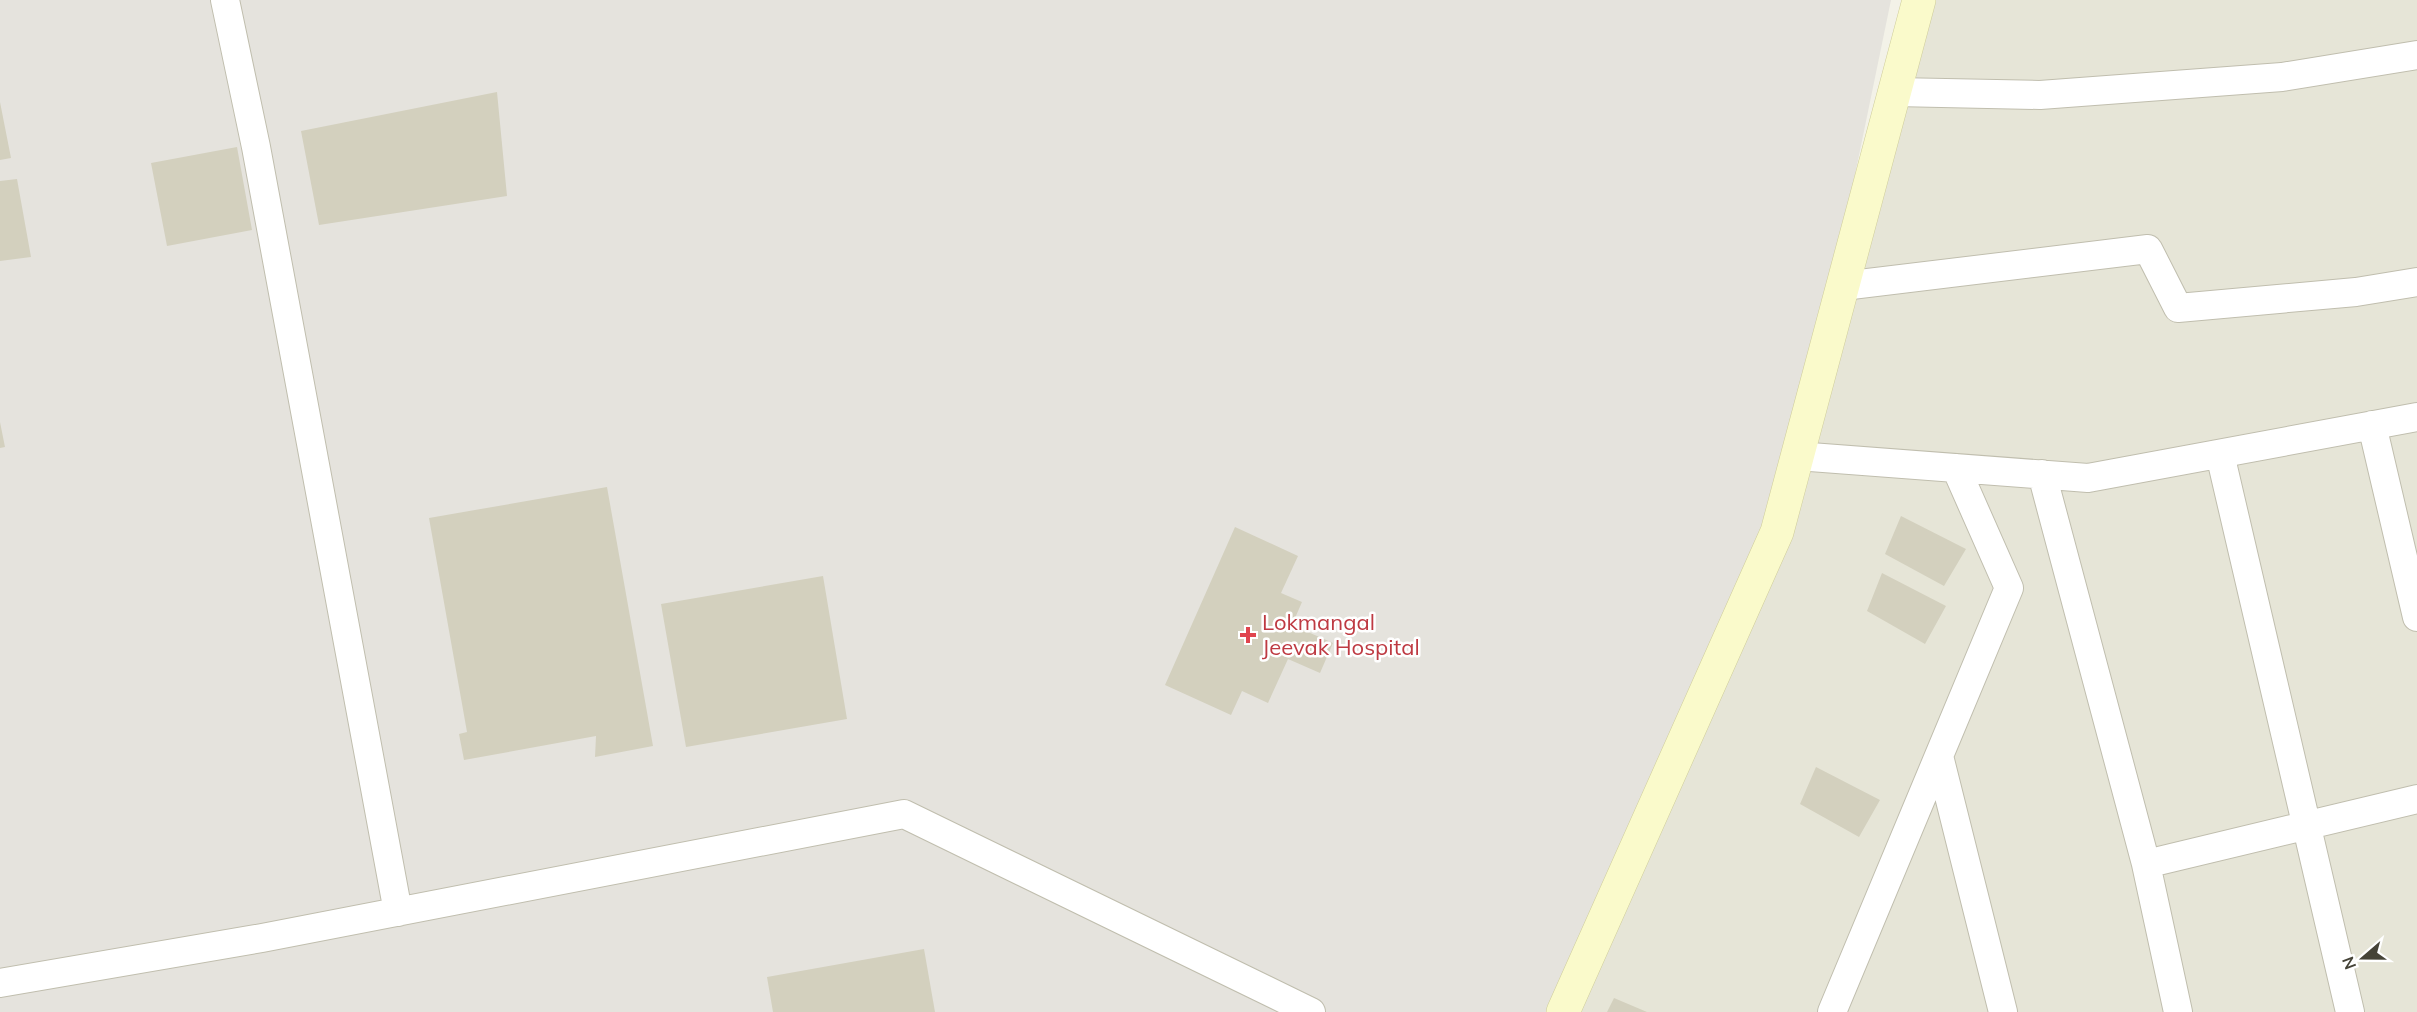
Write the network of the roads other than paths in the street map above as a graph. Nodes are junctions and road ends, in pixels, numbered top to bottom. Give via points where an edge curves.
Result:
1 (225, 0) edge
2 (1919, 0) edge
3 (2417, 55) edge
4 (1895, 92) junction
5 (2417, 282) edge
6 (1843, 286) junction
7 (2417, 417) edge
8 (2372, 425) junction
9 (2220, 454) junction
10 (1797, 456) junction
11 (1956, 468) junction
12 (2042, 474) junction
13 (2417, 617) edge
14 (1939, 756) junction
15 (2417, 799) edge
16 (2307, 826) junction
17 (2146, 864) junction
18 (399, 912) junction
19 (0, 983) edge
20 (1311, 1012) edge
21 (1563, 1012) edge
22 (1833, 1012) edge
23 (2003, 1012) edge
24 (2178, 1012) edge
25 (2350, 1012) edge

1 - 18 street
2 - 4 main road
3 - 4 street via 2282,77 2051,94
4 - 6 main road
5 - 6 street via 2355,292 2178,308 2148,249
6 - 10 main road
7 - 8 street
8 - 9 street
8 - 13 street
9 - 12 street via 2088,478
9 - 16 street
10 - 11 street
10 - 21 main road via 1777,532
11 - 12 street
11 - 14 street via 2009,588
12 - 17 street
14 - 22 street
14 - 23 street
15 - 16 street
16 - 17 street
16 - 25 street
17 - 24 street
18 - 19 street
18 - 20 street via 904,814

